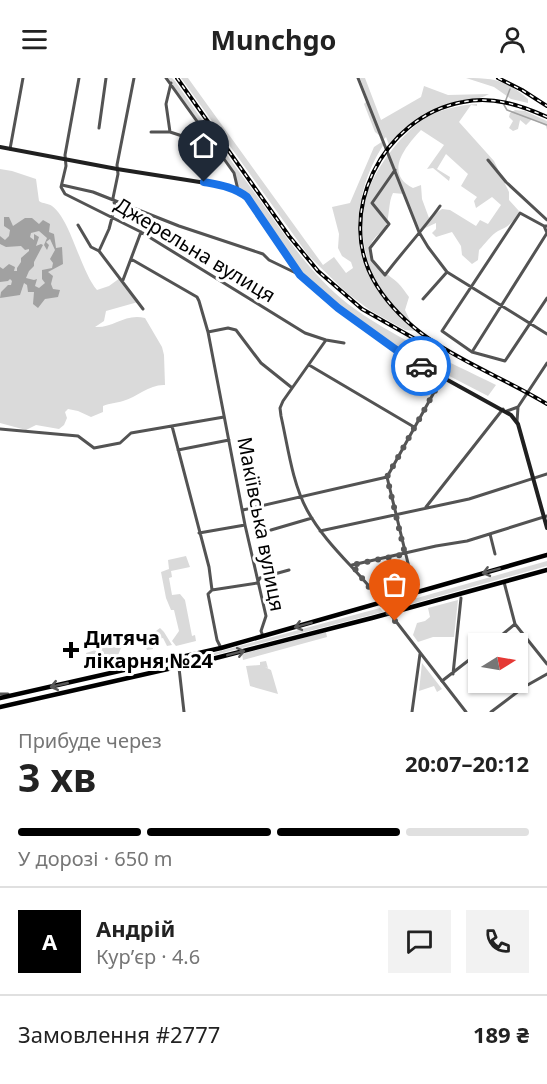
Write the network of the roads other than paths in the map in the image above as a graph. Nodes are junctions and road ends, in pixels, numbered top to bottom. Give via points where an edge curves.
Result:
1 (23, 78) edge
2 (80, 78) edge
3 (106, 78) edge
4 (134, 78) edge
5 (166, 78) edge
6 (358, 78) edge
7 (171, 83) junction
8 (99, 128) dead end
9 (151, 132) dead end
10 (170, 132) junction
11 (215, 146) junction
12 (0, 147) edge
13 (10, 149) junction
14 (65, 160) junction
15 (488, 160) dead end
16 (117, 169) junction
17 (394, 171) junction
18 (62, 185) junction
19 (238, 190) junction
20 (114, 200) junction
21 (440, 206) dead end
22 (112, 216) junction
23 (547, 220) edge
24 (78, 225) dead end
25 (545, 226) edge
26 (141, 232) junction
27 (419, 232) junction
28 (99, 251) junction
29 (131, 259) junction
30 (447, 272) junction
31 (300, 275) junction
32 (123, 279) junction
33 (471, 286) junction
34 (547, 298) edge
35 (423, 300) dead end
36 (502, 306) junction
37 (143, 309) dead end
38 (531, 324) junction
39 (208, 332) junction
40 (547, 334) edge
41 (326, 340) junction
42 (344, 343) dead end
43 (472, 352) junction
44 (547, 363) edge
45 (309, 365) junction
46 (442, 378) junction
47 (291, 387) junction
48 (518, 407) junction
49 (505, 410) junction
50 (224, 417) junction
51 (518, 424) junction
52 (172, 426) junction
53 (414, 427) junction
54 (0, 429) edge
55 (229, 440) junction
56 (178, 450) junction
57 (547, 474) edge
58 (387, 477) junction
59 (533, 479) junction
60 (301, 497) junction
61 (425, 508) junction
62 (243, 510) junction
63 (395, 514) junction
64 (545, 516) edge
65 (312, 518) junction
66 (245, 525) junction
67 (547, 528) edge
68 (271, 530) dead end
69 (320, 531) junction
70 (199, 533) junction
71 (490, 534) junction
72 (405, 554) junction
73 (495, 554) dead end
74 (547, 555) edge
75 (352, 565) junction
76 (289, 570) dead end
77 (547, 570) edge
78 (504, 582) junction
79 (257, 583) junction
80 (212, 590) junction
81 (415, 592) junction
82 (461, 598) dead end
83 (381, 602) junction
84 (389, 613) junction
85 (515, 624) junction
86 (504, 633) edge
87 (263, 636) junction
88 (221, 648) junction
89 (420, 654) junction
90 (178, 659) junction
91 (468, 661) edge
92 (547, 664) edge
93 (179, 667) junction
94 (453, 674) junction
95 (547, 674) edge
96 (442, 681) junction
97 (0, 696) edge
98 (0, 707) edge
99 (184, 712) edge
100 (412, 712) edge
101 (466, 712) edge
102 (490, 712) edge

1 - 13 street
2 - 14 street
3 - 8 street
4 - 16 street
5 - 7 street
6 - 17 street
7 - 10 street via 166,104
7 - 11 street
9 - 10 street
10 - 11 street
11 - 19 street via 234,173
12 - 13 main road
13 - 14 main road
14 - 16 main road
14 - 18 street
15 - 23 street
16 - 19 main road
16 - 20 street
17 - 27 street
17 - 27 street via 372,203 389,224 370,248 372,260 385,275
18 - 20 street
18 - 22 street, Джерельна вулиця via 65,194
19 - 31 main road via 247,197
20 - 22 street
20 - 31 street via 263,254
21 - 27 street
22 - 26 street, Джерельна вулиця
22 - 28 street
24 - 28 street
25 - 33 street via 520,213
25 - 36 street via 547,233
26 - 29 street
26 - 41 street, Джерельна вулиця via 305,333
27 - 30 street
28 - 32 street
29 - 32 street
29 - 39 street, Макіївська вулиця via 197,297
30 - 33 street
30 - 35 street
31 - 46 main road via 406,357
32 - 37 street
33 - 36 street
33 - 43 street via 442,331
34 - 38 street
36 - 38 street
36 - 43 street
38 - 40 street
38 - 43 street via 505,362
39 - 47 street via 236,330 261,363
39 - 50 street, Макіївська вулиця
41 - 42 street, Джерельна вулиця
41 - 45 street
44 - 48 street
45 - 47 street
45 - 53 street
46 - 49 main road
46 - 53 street
47 - 60 street via 280,408
48 - 49 street
48 - 51 street
49 - 51 main road
49 - 61 street
50 - 52 street, Макіївська вулиця
50 - 55 street, Макіївська вулиця
51 - 59 main road
52 - 54 street, Макіївська вулиця via 131,433 120,443 94,448 78,436
52 - 56 street
53 - 58 street
55 - 56 street
55 - 62 street, Макіївська вулиця
56 - 70 street
57 - 59 street
58 - 60 street
58 - 63 street
59 - 61 street
59 - 64 main road
60 - 62 street
60 - 65 street
61 - 63 street
62 - 66 street, Макіївська вулиця
63 - 69 street
63 - 72 street
64 - 67 main road
64 - 71 street
65 - 68 street
65 - 69 street
66 - 70 street
66 - 79 street, Макіївська вулиця
69 - 75 street
70 - 80 street
71 - 72 street
71 - 73 street
72 - 75 street
72 - 81 street
74 -> 81 main road
75 - 83 street
76 - 79 street via 260,578
77 - 78 main road
78 - 84 main road
78 - 85 street
79 - 80 street
79 - 87 street, Макіївська вулиця via 266,616
80 - 88 street via 208,594
81 - 83 main road
82 - 94 street
83 - 84 street
83 -> 87 main road
84 - 89 street
93 -> 84 main road
85 - 86 street
85 - 92 street
87 - 88 main road
88 - 90 main road
89 - 96 street
89 - 100 street
90 - 93 street
90 -> 97 main road
91 - 94 street
93 - 98 main road
93 - 99 street
94 - 96 street
95 - 102 street
96 - 101 street

